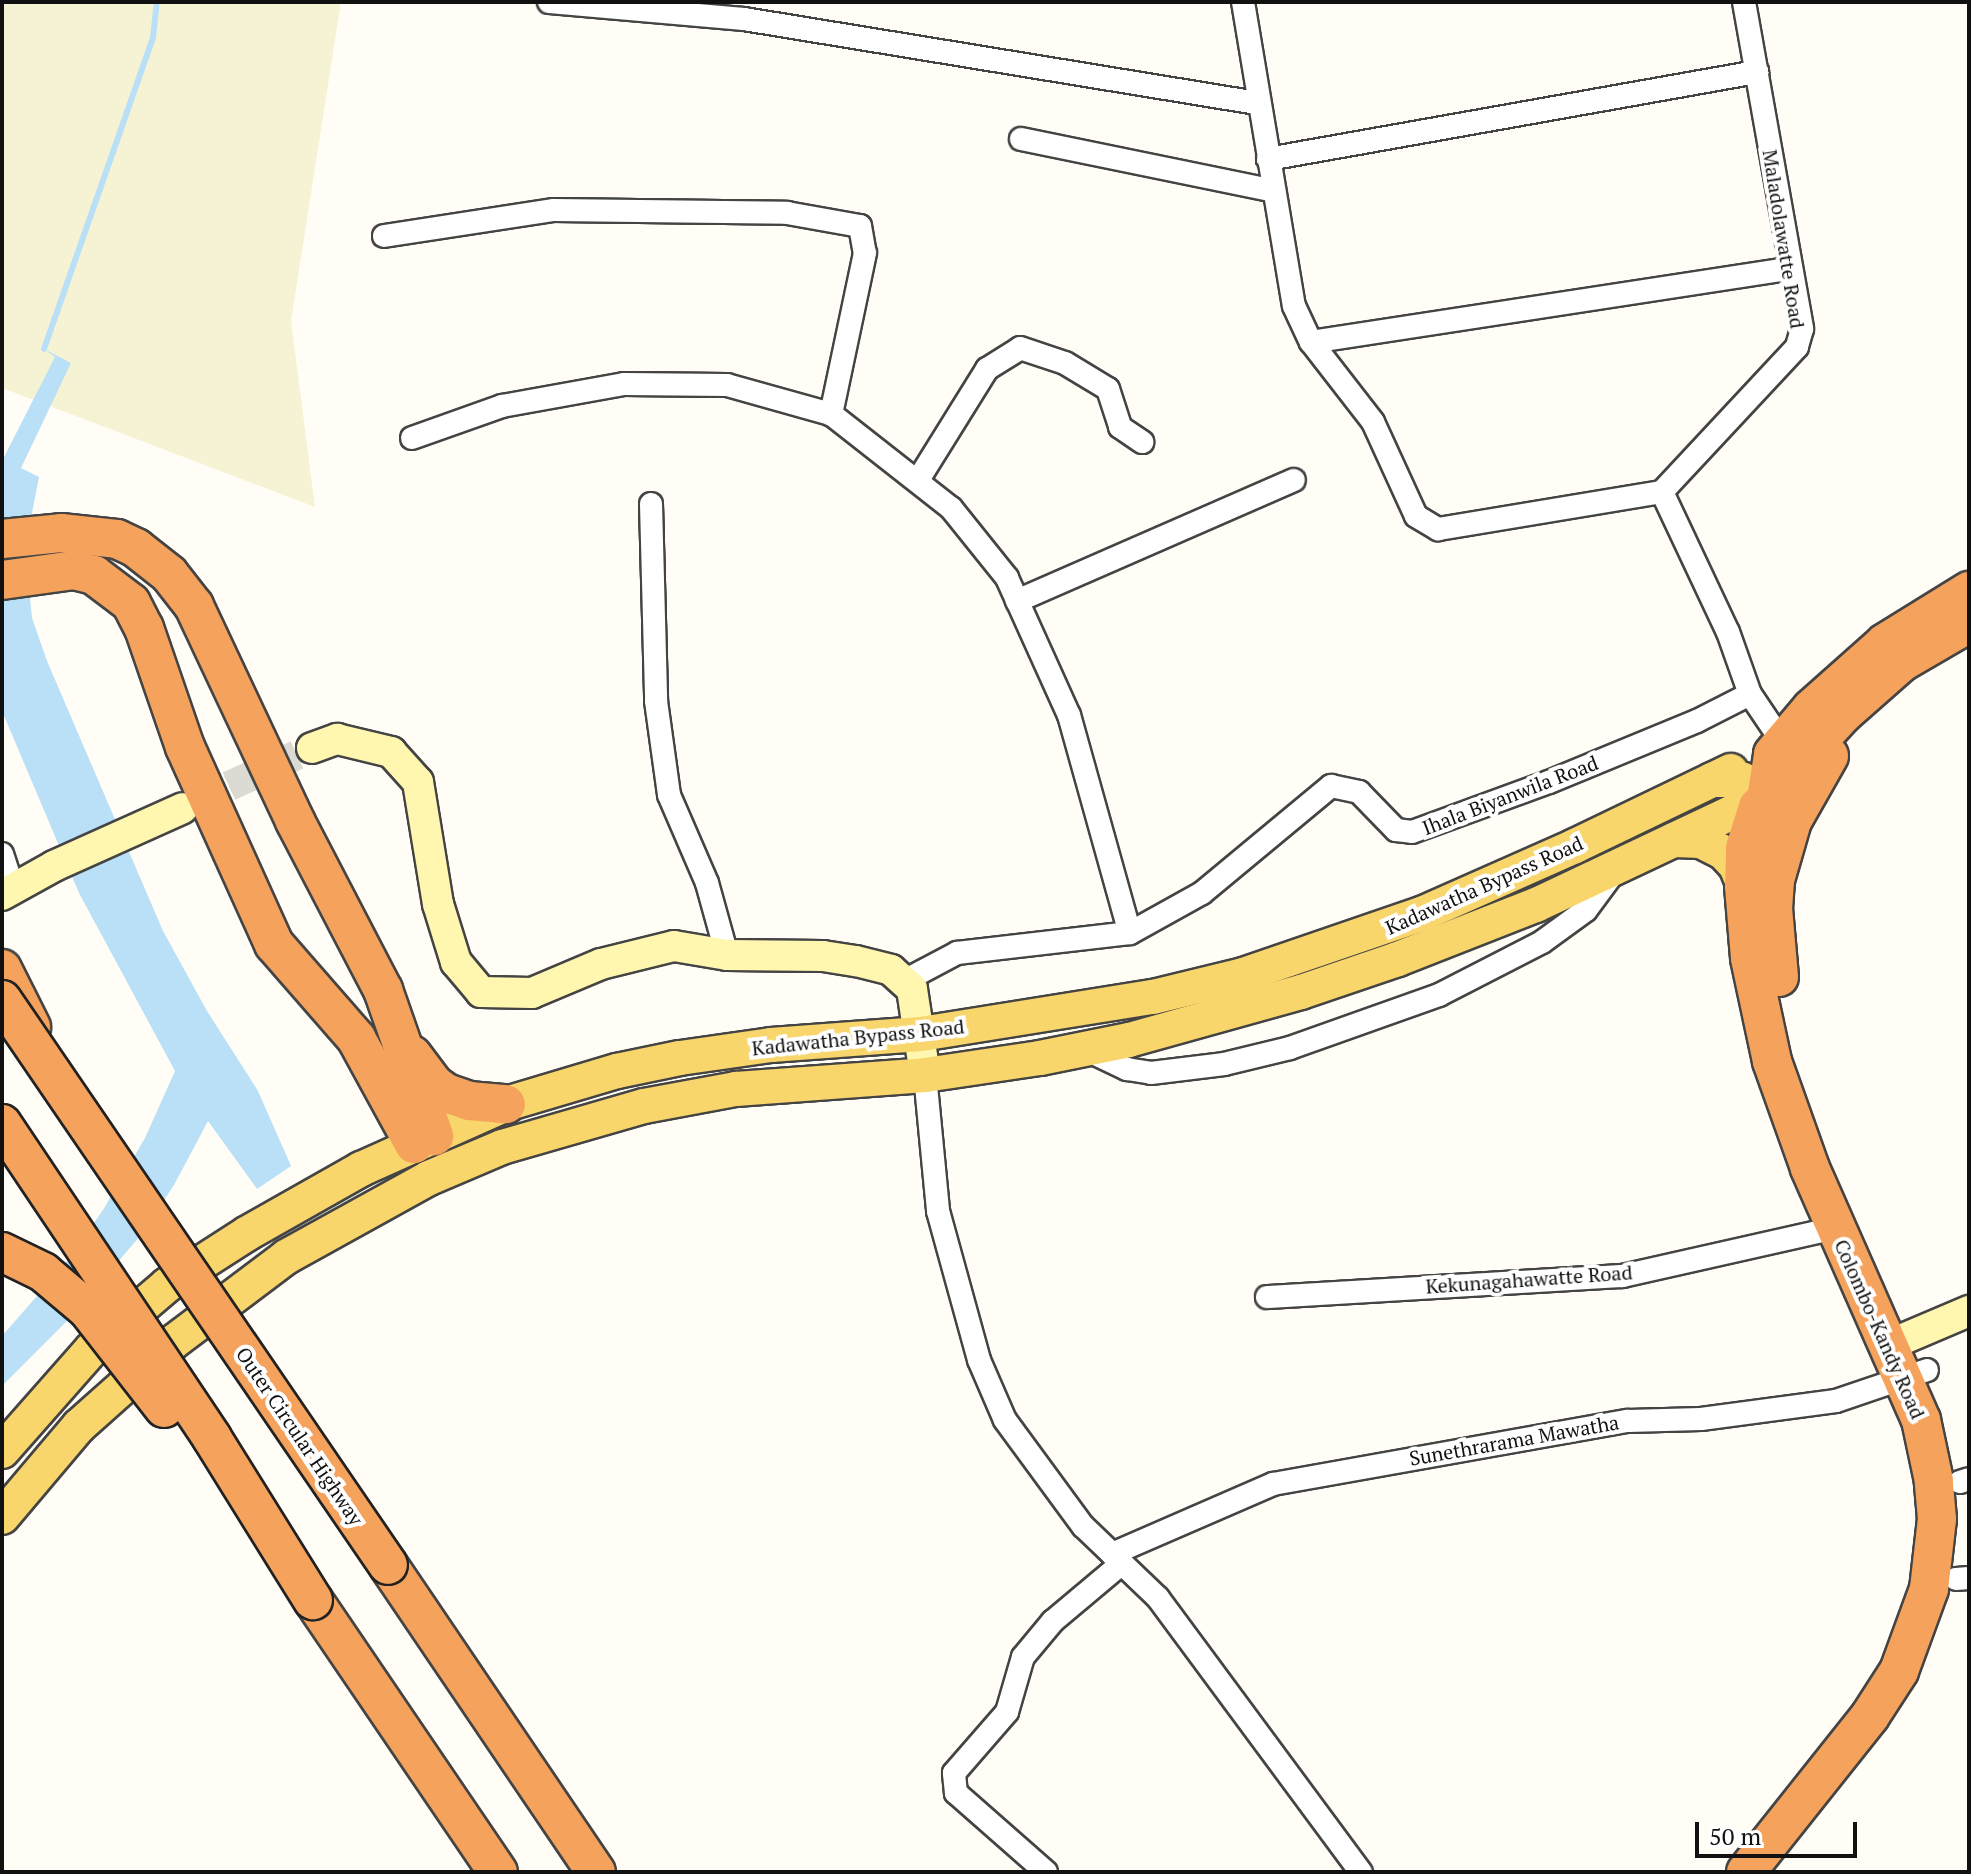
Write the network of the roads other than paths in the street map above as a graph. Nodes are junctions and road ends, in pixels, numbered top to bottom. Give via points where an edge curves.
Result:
1 (549, 2) edge
2 (1243, 2) edge
3 (1744, 2) edge
4 (1757, 72) junction
5 (1257, 103) junction
6 (1021, 139) dead end
7 (1268, 159) junction
8 (1274, 191) junction
9 (384, 236) dead end
10 (1790, 269) junction
11 (1311, 342) junction
12 (831, 414) junction
13 (412, 438) dead end
14 (1142, 442) dead end
15 (918, 480) junction
16 (1294, 480) dead end
17 (1662, 492) junction
18 (651, 504) dead end
19 (2, 539) edge
20 (2, 580) edge
21 (1969, 591) edge
22 (1017, 601) junction
23 (1957, 631) edge
24 (1750, 694) junction
25 (1781, 740) junction
26 (312, 748) tunnel mouth
27 (1712, 780) junction
28 (1767, 796) junction
29 (183, 808) tunnel mouth
30 (1674, 840) junction
31 (1782, 849) junction
32 (2, 854) edge
33 (1618, 867) junction
34 (1744, 886) junction
35 (8, 892) edge
36 (1130, 933) junction
37 (727, 955) junction
38 (2, 969) edge
39 (906, 980) junction
40 (2, 1000) edge
41 (921, 1034) junction
42 (405, 1046) junction
43 (1085, 1049) junction
44 (925, 1075) junction
45 (56, 1079) junction
46 (506, 1104) junction
47 (2, 1124) edge
48 (431, 1157) junction
49 (1835, 1228) junction
50 (2, 1252) edge
51 (1267, 1297) dead end
52 (1969, 1311) edge
53 (1901, 1340) junction
54 (1916, 1375) junction
55 (2, 1451) edge
56 (1964, 1480) edge
57 (2, 1517) edge
58 (1117, 1558) junction
59 (1962, 1578) edge
60 (313, 1600) junction
61 (498, 1872) edge
62 (596, 1872) edge
63 (1046, 1872) edge
64 (1361, 1872) edge
65 (1746, 1872) edge
66 (1779, 1872) edge

1 - 5 street via 744,19
2 - 5 street
3 - 4 street, Maladolawatte Road
4 - 7 street
4 - 10 street, Maladolawatte Road
5 - 7 street
6 - 8 street
7 - 8 street
8 - 11 street via 1294,306
9 - 12 street via 554,210 787,213 860,226 865,253
10 - 11 street
10 - 17 street, Maladolawatte Road via 1802,329 1797,347
11 - 17 street via 1373,422 1416,516 1438,529
12 - 13 street via 727,385 624,384 502,406
12 - 15 street
14 - 15 street via 1120,427 1108,389 1065,363 1020,348 987,369
15 - 22 street via 951,508 1007,578
16 - 22 street
17 - 24 street via 1728,632
18 - 37 street via 656,701 669,795 707,883
19 - 42 highway via 61,533 117,539 169,574 194,606 295,821 383,990
20 - 48 highway via 74,570 94,575 131,603 185,747 274,944 356,1038
21 - 25 highway, Colombo-Kandy Road via 1863,660
22 - 36 street via 1069,715
23 - 28 highway, Colombo-Kandy Road via 1919,650 1868,689
23 - 31 highway via 1864,716 1822,764
24 - 25 street
24 - 36 street, Ihala Biyanwila Road via 1549,782 1412,832 1396,830 1359,792 1331,786 1202,893
25 - 27 main road, Kadawatha Bypass Road
25 - 28 highway, Colombo-Kandy Road via 1768,769
26 - 37 street via 337,739 391,752 418,782 438,904 456,962 481,992 532,993 601,964 674,946
27 - 28 main road via 1743,780
27 - 41 main road, Kadawatha Bypass Road via 1460,898 1338,945 1153,997
28 - 30 main road, Kadawatha Bypass Road
28 - 31 highway
28 - 34 highway, Colombo-Kandy Road via 1747,838
29 - 35 street
30 - 33 main road, Kadawatha Bypass Road
30 - 34 main road via 1701,841 1723,852
31 - 53 highway, Colombo-Kandy Road via 1774,893 1775,951 1799,1062
32 - 35 street
33 - 43 main road, Kadawatha Bypass Road via 1398,959 1231,1012
33 - 43 street via 1586,910 1542,942 1439,995 1290,1048 1224,1064 1151,1073 1127,1069
34 - 49 highway, Colombo-Kandy Road via 1752,973 1772,1061
36 - 39 street, Ihala Biyanwila Road via 957,953
37 - 39 street via 823,956 891,970
38 - 45 highway, bridge
39 - 41 street via 916,1000
40 - 45 highway, Outer Circular Highway, bridge
41 - 44 street
41 - 46 main road, Kadawatha Bypass Road via 680,1058
42 - 46 highway via 446,1093
42 - 48 highway
43 - 44 main road, Kadawatha Bypass Road
44 - 48 main road, Kadawatha Bypass Road via 736,1089
44 - 58 street via 938,1211 979,1360 1005,1420 1083,1526
45 - 62 highway, Outer Circular Highway, bridge
46 - 48 main road, Kadawatha Bypass Road
47 - 60 highway, bridge via 212,1438
48 - 55 main road, Kadawatha Bypass Road via 302,1201 167,1285 91,1350
48 - 57 main road, Kadawatha Bypass Road via 182,1334 79,1426
49 - 51 street, Kekunagahawatte Road via 1622,1276
49 - 53 highway, Colombo-Kandy Road
50 - 60 highway, bridge via 43,1272 88,1310
52 - 53 street
53 - 54 highway, Colombo-Kandy Road
54 - 56 highway, Colombo-Kandy Road via 1947,1422
54 - 58 street, Sunethrarama Mawatha via 1836,1401 1701,1419 1628,1421 1273,1484
54 - 65 highway, Colombo-Kandy Road via 1936,1499 1934,1559 1922,1617 1881,1701
56 - 59 highway, Colombo-Kandy Road
58 - 63 street, Sunethrarama Mawatha via 1023,1657 1007,1712 954,1773 956,1793
58 - 64 street via 1158,1598
59 - 66 highway, Colombo-Kandy Road via 1914,1696
60 - 61 highway

